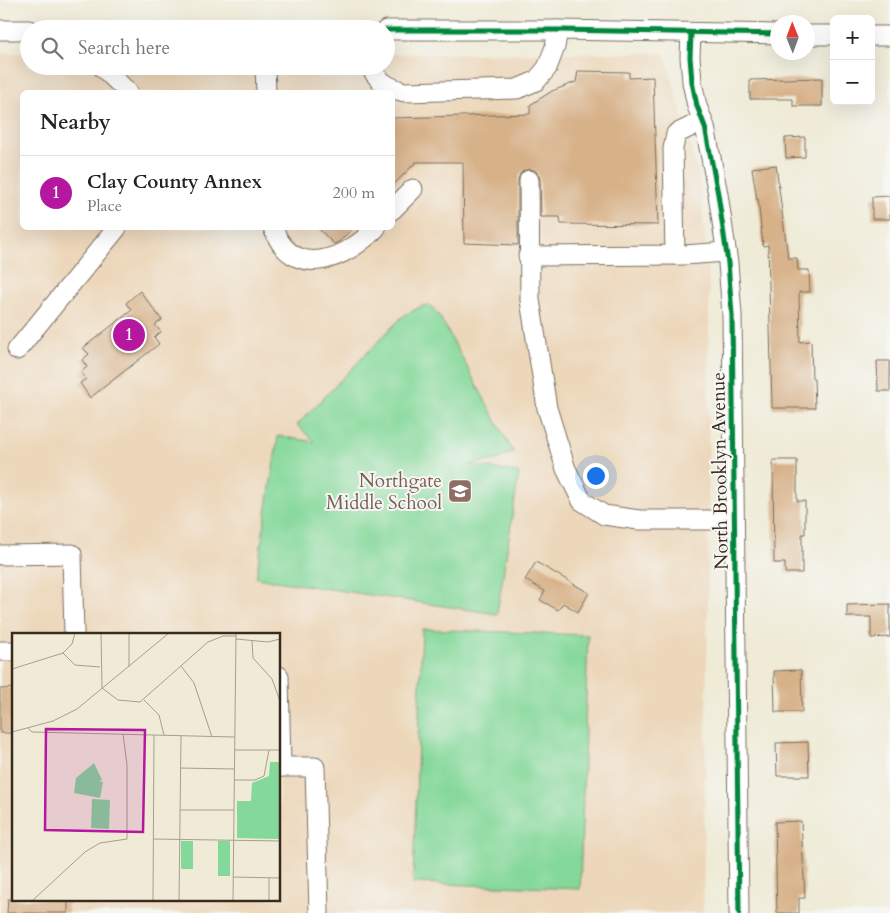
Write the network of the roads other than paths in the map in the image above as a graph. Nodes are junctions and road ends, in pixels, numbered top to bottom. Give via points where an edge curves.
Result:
1 (0, 30) edge
2 (20, 30) edge
3 (395, 30) edge
4 (558, 30) junction
5 (691, 33) junction
6 (770, 34) edge
7 (815, 35) edge
8 (830, 35) edge
9 (875, 36) edge
10 (890, 36) edge
11 (110, 75) edge
12 (265, 75) edge
13 (374, 75) edge
14 (126, 90) edge
15 (266, 90) edge
16 (702, 121) junction
17 (529, 180) dead end
18 (413, 189) dead end
19 (395, 207) edge
20 (115, 230) edge
21 (274, 230) edge
22 (374, 230) edge
23 (726, 252) junction
24 (675, 255) junction
25 (528, 256) junction
26 (17, 350) dead end
27 (734, 520) junction
28 (0, 554) edge
29 (74, 633) edge
30 (280, 767) edge
31 (319, 913) edge
32 (739, 913) edge

1 - 2 street
3 - 4 street
4 - 5 street
4 - 13 street via 546,68 536,81 517,89 404,92 388,87
5 - 6 street
5 - 16 street, North Brooklyn Avenue via 692,82
7 - 8 street
9 - 10 street
11 - 14 street
12 - 15 street
16 - 23 street, North Brooklyn Avenue via 718,194
16 - 24 street via 676,134 673,149
17 - 25 street
18 - 19 street
20 - 26 street
21 - 22 street via 286,249 298,258 316,261 351,250
23 - 24 street
23 - 27 street, North Brooklyn Avenue via 732,315
24 - 25 street
25 - 27 street via 530,300 547,408 566,468 582,501 604,515 639,520
27 - 32 street, North Brooklyn Avenue
28 - 29 street via 72,554
30 - 31 street via 315,766

